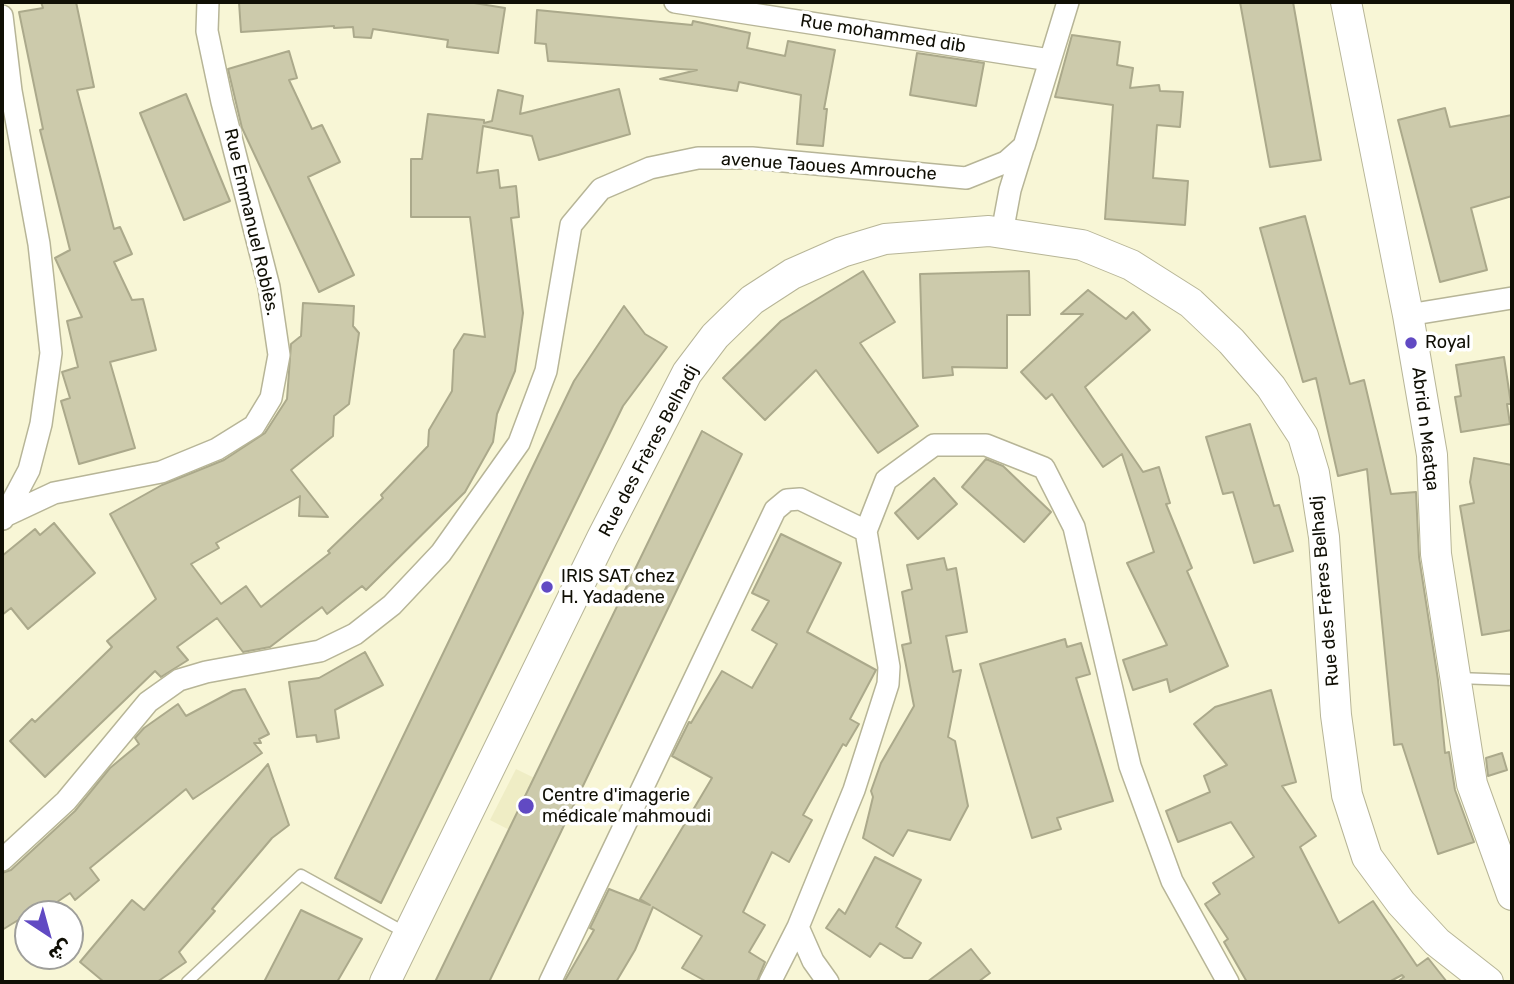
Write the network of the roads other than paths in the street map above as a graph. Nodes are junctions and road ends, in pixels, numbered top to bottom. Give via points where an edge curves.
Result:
1 (208, 2) edge
2 (675, 2) edge
3 (1068, 2) edge
4 (1346, 2) edge
5 (2, 16) edge
6 (1050, 60) junction
7 (1024, 146) junction
8 (1002, 233) junction
9 (1512, 298) edge
10 (1408, 315) junction
11 (5, 518) edge
12 (866, 531) junction
13 (1455, 677) junction
14 (1512, 680) edge
15 (2, 860) edge
16 (1512, 895) edge
17 (798, 927) junction
18 (408, 935) junction
19 (187, 982) edge
20 (385, 982) edge
21 (550, 982) edge
22 (770, 982) edge
23 (828, 982) edge
24 (1228, 982) edge
25 (1488, 982) edge

1 - 11 street, Rue Emmanuel Roblès. via 207,31 222,102 269,287 279,355 271,398 254,426 218,449 161,472 54,493
2 - 6 street, Rue mohammed dib
3 - 6 street
4 - 10 main road, Abrid n Mɛatqa
5 - 11 street via 51,353 32,459
6 - 7 street
7 - 8 street
7 - 15 street, avenue Taoues Amrouche via 1006,162 967,178 752,158 698,158 650,168 601,189 571,225 546,372 519,443 442,553 392,605 355,634 320,651 179,680 148,702 66,801
8 - 18 main road, Rue des Frères Belhadj via 898,237 842,252 792,274 752,300 715,336 687,373 608,526
8 - 25 main road, Rue des Frères Belhadj via 1082,245 1131,265 1191,303 1271,387 1303,436 1324,537 1336,715 1347,795 1367,857 1437,942
9 - 10 street
10 - 13 main road, Abrid n Mɛatqa via 1432,455 1436,554
12 - 17 street via 888,684 854,790
12 - 21 street via 800,499 787,500 775,510
12 - 24 street via 886,480 934,445 986,444 1044,468 1074,527 1130,766 1172,881
13 - 14 lane
13 - 16 main road, Abrid n Mɛatqa via 1472,784
17 - 22 street
17 - 23 street
18 - 19 lane via 301,875
18 - 20 main road, Rue des Frères Belhadj

